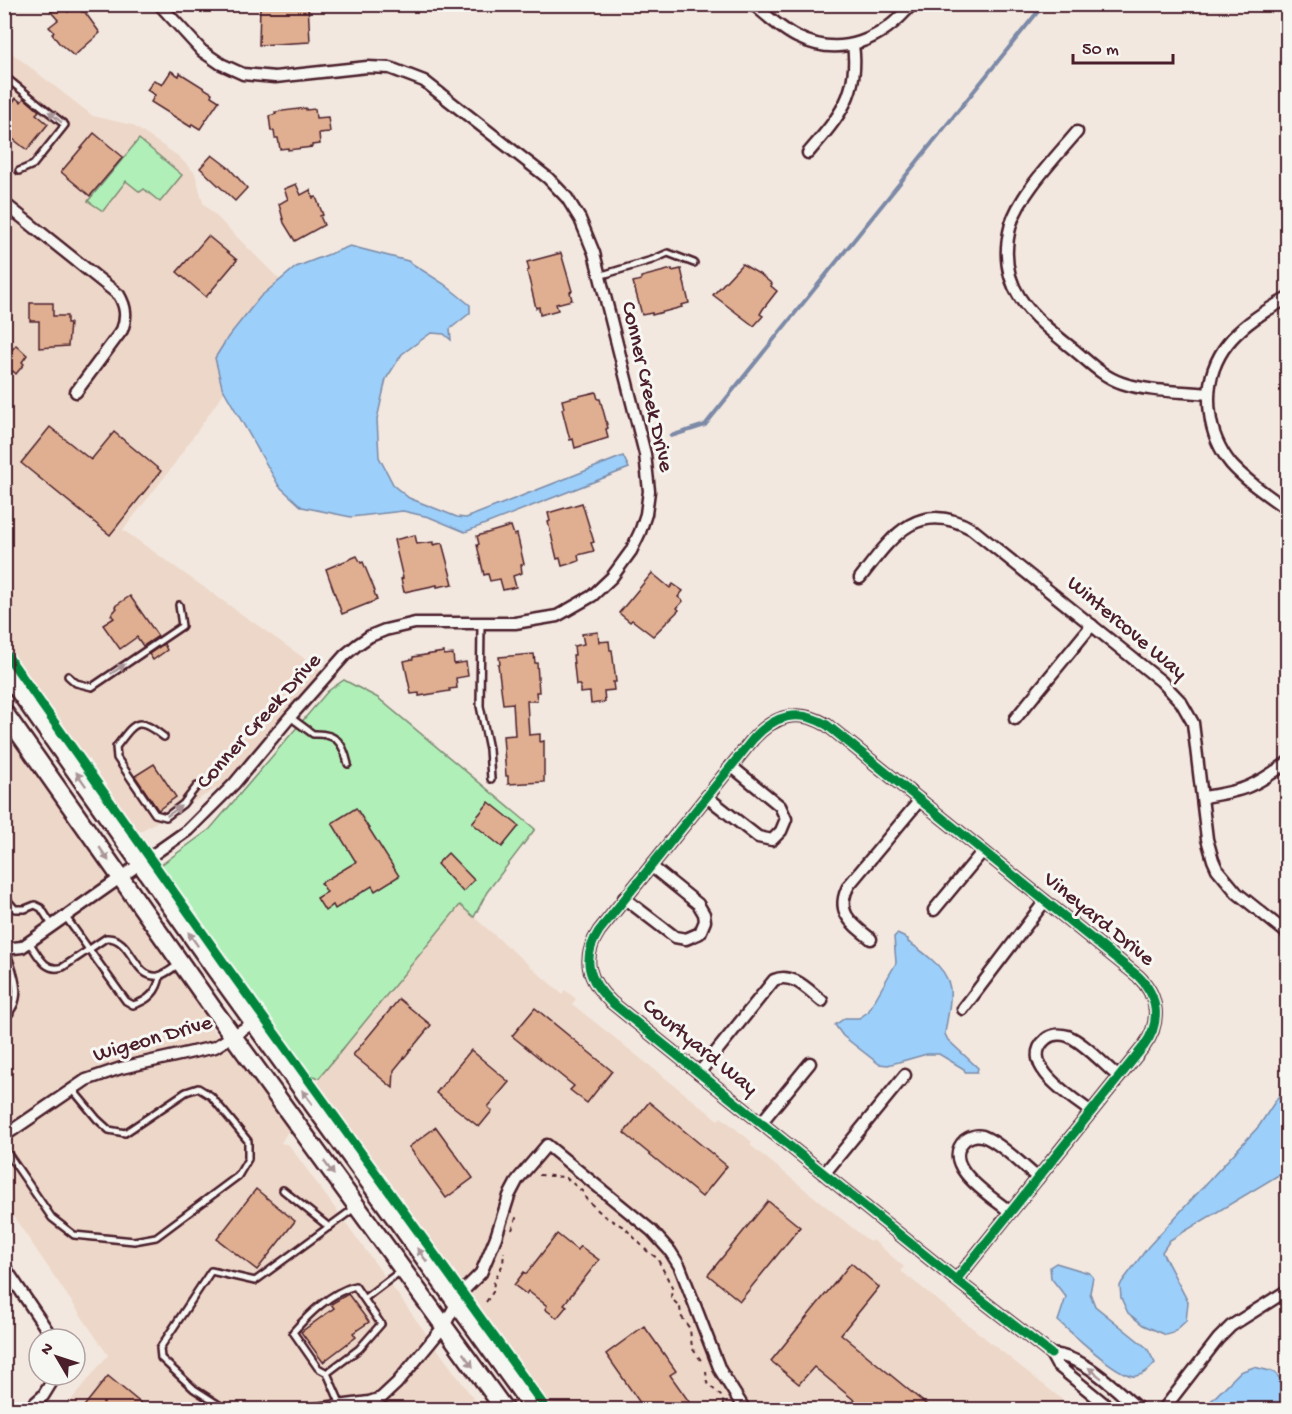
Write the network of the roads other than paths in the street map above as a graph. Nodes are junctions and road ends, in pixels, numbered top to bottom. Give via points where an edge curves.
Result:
1 (159, 4) edge
2 (753, 4) edge
3 (912, 4) edge
4 (853, 45) junction
5 (4, 76) edge
6 (1077, 132) dead end
7 (808, 153) dead end
8 (19, 171) dead end
9 (4, 203) edge
10 (694, 263) dead end
11 (599, 276) junction
12 (1287, 298) edge
13 (76, 392) dead end
14 (1208, 394) junction
15 (1287, 510) edge
16 (860, 578) dead end
17 (179, 605) dead end
18 (481, 624) junction
19 (1092, 625) junction
20 (4, 670) edge
21 (68, 676) dead end
22 (4, 712) edge
23 (788, 716) joint
24 (290, 717) junction
25 (1015, 719) dead end
26 (164, 738) dead end
27 (1287, 762) edge
28 (348, 764) dead end
29 (731, 766) junction
30 (491, 779) dead end
31 (206, 786) dead end
32 (707, 797) junction
33 (1203, 797) junction
34 (920, 800) junction
35 (983, 851) junction
36 (651, 866) junction
37 (130, 870) junction
38 (4, 896) edge
39 (624, 898) junction
40 (1045, 901) junction
41 (934, 910) dead end
42 (65, 916) junction
43 (52, 926) junction
44 (1287, 934) edge
45 (871, 939) dead end
46 (29, 942) junction
47 (5, 949) edge
48 (90, 949) junction
49 (181, 963) junction
50 (160, 976) junction
51 (822, 1001) dead end
52 (4, 1005) edge
53 (963, 1009) dead end
54 (7, 1015) edge
55 (253, 1023) junction
56 (233, 1036) junction
57 (810, 1063) dead end
58 (699, 1073) junction
59 (905, 1075) dead end
60 (1119, 1077) junction
61 (72, 1089) junction
62 (1091, 1112) junction
63 (761, 1123) junction
64 (4, 1136) edge
65 (4, 1148) edge
66 (824, 1174) junction
67 (1038, 1178) junction
68 (283, 1190) dead end
69 (357, 1206) junction
70 (1010, 1212) junction
71 (329, 1227) junction
72 (4, 1266) edge
73 (403, 1269) junction
74 (956, 1280) junction
75 (1287, 1290) edge
76 (365, 1298) junction
77 (451, 1313) junction
78 (45, 1327) edge
79 (1051, 1354) junction
80 (327, 1373) junction
81 (49, 1387) edge
82 (342, 1407) junction
83 (27, 1410) edge
84 (227, 1410) edge
85 (308, 1410) edge
86 (505, 1410) edge
87 (534, 1410) edge
88 (746, 1410) edge
89 (1112, 1410) edge
90 (1140, 1410) edge
91 (1163, 1410) edge

1 - 11 street, Conner Creek Drive via 202,51 243,74 275,77 368,67 390,69 424,81 548,178 567,198 580,219
2 - 4 street via 798,38 823,45
3 - 4 street via 889,28
4 - 7 street via 855,75 846,103
8 -> 5 lane via 33,165 65,125
6 - 14 street via 1026,195 1011,223 1007,258 1016,292 1040,323 1119,382
9 - 13 street via 119,295 124,305 126,320 122,330
10 - 11 lane via 668,253
11 - 18 street, Conner Creek Drive via 645,454 650,491 640,532 612,577 582,602 557,616
12 - 14 street via 1255,317 1228,342 1216,361
14 - 15 street via 1213,433 1224,453 1244,477
16 - 19 street, Wintercove Way via 891,538 908,525 926,518 950,519 972,529
21 -> 17 lane via 76,683 92,687 182,626
18 - 24 street, Conner Creek Drive via 415,623 370,636 345,655
18 - 30 lane via 480,706
19 - 25 street
19 - 33 street, Wintercove Way via 1161,681 1188,711
37 -> 20 main road
22 -> 37 main road
23 - 29 street, Courtyard Way via 763,728
23 - 34 street, Vineyard Drive via 808,717 827,725
24 - 28 lane via 313,734 325,734 342,744
24 - 37 street, Conner Creek Drive via 188,830
26 -> 31 lane via 147,724 138,724 116,747 117,758 155,814 166,817 183,804 196,786
27 - 33 street via 1250,787
29 - 32 street, Courtyard Way
29 - 32 street via 780,806 786,819 781,831 772,840 758,837
32 - 36 street, Courtyard Way
33 - 44 street, Wintercove Way via 1209,848 1217,869 1237,892
34 - 35 street, Vineyard Drive
34 - 45 street via 845,893 847,918
35 - 40 street, Vineyard Drive
35 - 41 street
36 - 39 street, Courtyard Way
36 - 39 street via 701,907 705,921 700,933 686,939 675,938
37 - 42 street, Conner Creek Drive
37 - 49 main road
55 -> 37 main road
38 - 43 lane via 15,909 35,905 41,908
39 - 58 street, Courtyard Way via 591,946 593,981 610,1002
40 - 53 street
40 - 60 street, Vineyard Drive via 1138,976 1153,997 1153,1032
42 - 43 street, Conner Creek Drive
42 - 48 lane
43 - 46 street, Conner Creek Drive
46 - 47 street, Conner Creek Drive
46 - 48 lane via 47,967 55,970
47 - 54 lane via 18,992 14,1009
48 - 50 lane via 106,938 114,938 122,942 143,971
48 - 50 lane via 126,1001 133,1005 155,992
49 - 50 lane
49 - 56 main road
51 - 58 street via 792,978 774,980
52 - 54 lane
55 - 56 street, Wigeon Drive
77 -> 55 main road
56 - 61 street, Wigeon Drive via 215,1047 102,1073
56 -> 69 main road
57 - 63 street, Courtyard Way
58 - 63 street, Courtyard Way
59 - 66 street
60 - 62 street, Vineyard Drive
60 - 62 street via 1070,1037 1057,1035 1043,1042 1038,1054 1047,1077
61 - 64 street, Wigeon Drive
61 - 65 lane via 109,1130 125,1133 198,1088 211,1096 248,1141 248,1159 238,1176 156,1237 134,1241 74,1235 52,1218
62 - 67 street, Vineyard Drive
63 - 66 street, Courtyard Way
66 - 74 street, Courtyard Way
67 - 70 street, Vineyard Drive
67 - 70 street via 985,1137 971,1136 963,1142 958,1151 960,1167
68 - 71 lane
69 - 71 lane
69 - 73 main road
70 - 74 street, Vineyard Drive
71 - 84 lane via 255,1281 211,1271 160,1348 161,1358 194,1389
72 - 78 street
73 - 76 lane
73 - 77 main road
74 - 79 street, Courtyard Way
75 - 91 street via 1231,1326
76 - 80 lane via 381,1324 359,1349
76 - 80 lane via 355,1286 340,1290 293,1332 318,1368
77 - 82 street via 389,1391 369,1402
77 -> 86 main road
77 - 87 main road
77 - 88 street via 463,1291 486,1264 513,1188 547,1145 652,1231 670,1251 680,1267 720,1370
79 - 89 street, Courtyard Way via 1057,1365
90 -> 79 street, Courtyard Way via 1082,1362
80 - 82 lane
81 - 83 street
82 - 85 street

